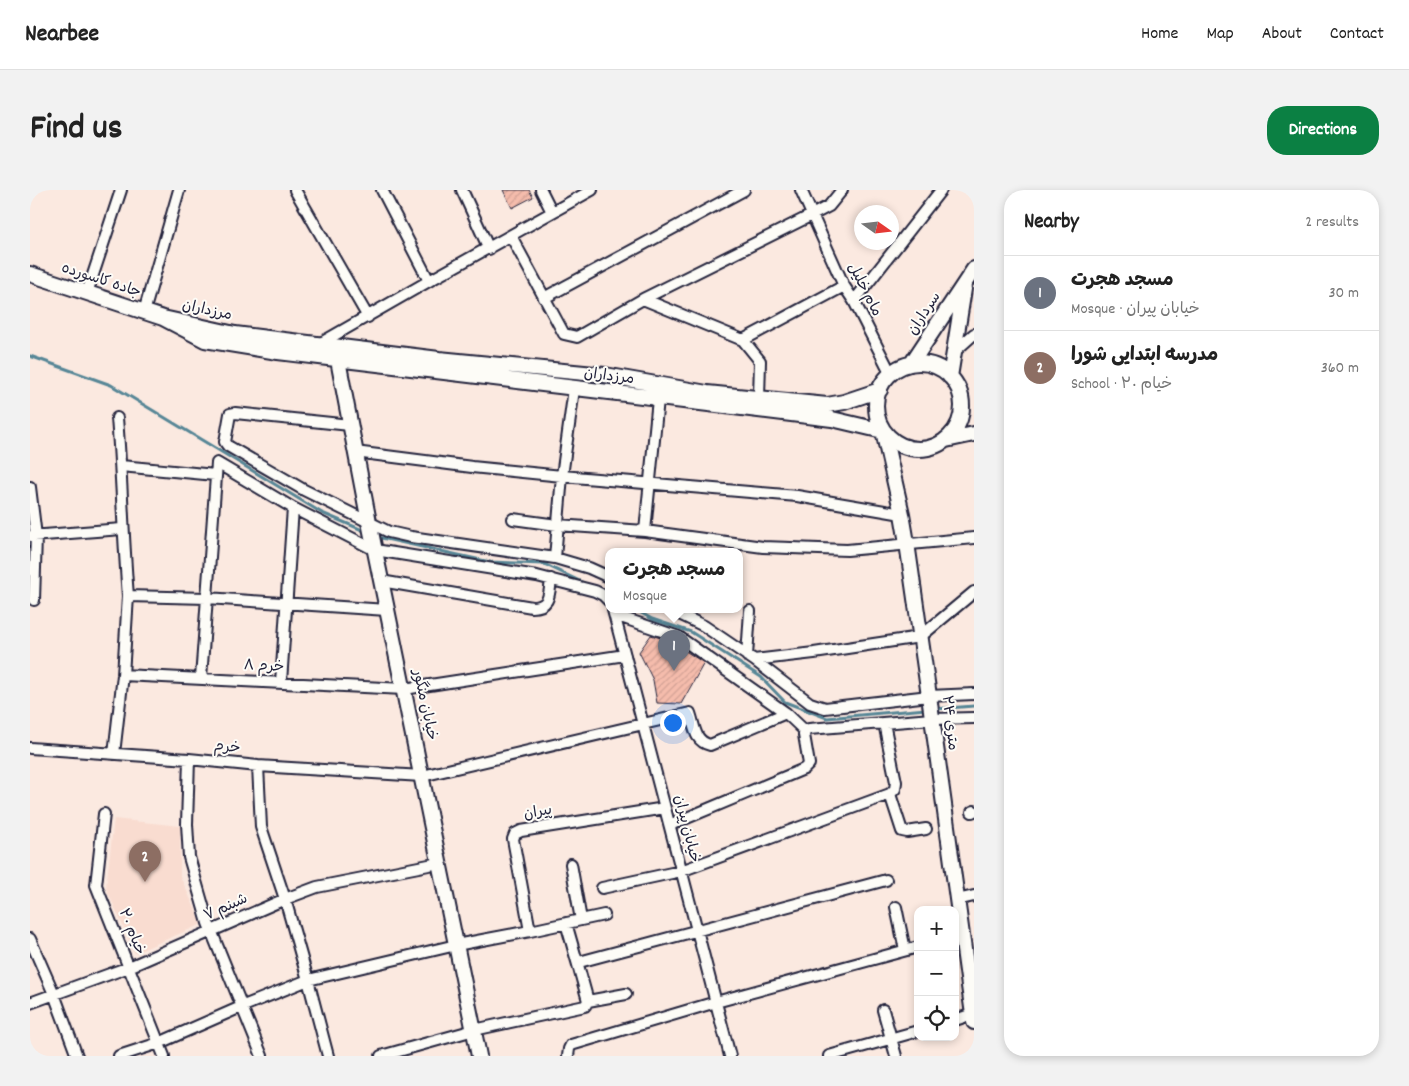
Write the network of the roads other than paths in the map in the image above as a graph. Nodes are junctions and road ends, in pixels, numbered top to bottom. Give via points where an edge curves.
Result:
1 (121, 190) edge
2 (179, 190) edge
3 (296, 190) edge
4 (382, 190) edge
5 (462, 190) edge
6 (541, 190) edge
7 (592, 190) edge
8 (744, 190) edge
9 (801, 190) edge
10 (842, 190) edge
11 (941, 190) edge
12 (552, 212) junction
13 (812, 215) junction
14 (511, 236) junction
15 (489, 249) junction
16 (30, 274) edge
17 (971, 278) edge
18 (429, 281) junction
19 (844, 286) junction
20 (87, 293) junction
21 (544, 298) junction
22 (643, 299) junction
23 (854, 301) junction
24 (144, 312) junction
25 (368, 317) junction
26 (163, 318) junction
27 (974, 334) edge
28 (743, 340) junction
29 (319, 344) junction
30 (954, 352) junction
31 (338, 360) junction
32 (912, 364) junction
33 (891, 374) junction
34 (954, 382) junction
35 (574, 389) junction
36 (880, 390) junction
37 (758, 398) junction
38 (658, 399) junction
39 (974, 404) edge
40 (116, 418) dead end
41 (350, 424) junction
42 (883, 430) junction
43 (974, 434) edge
44 (946, 440) junction
45 (355, 452) junction
46 (121, 466) junction
47 (215, 475) junction
48 (562, 476) junction
49 (649, 482) junction
50 (30, 486) edge
51 (293, 508) junction
52 (902, 514) junction
53 (513, 519) dead end
54 (369, 522) junction
55 (557, 525) junction
56 (122, 529) junction
57 (645, 531) junction
58 (33, 536) edge
59 (974, 538) edge
60 (907, 544) junction
61 (375, 550) junction
62 (555, 558) junction
63 (605, 575) edge
64 (551, 579) junction
65 (382, 581) junction
66 (974, 592) edge
67 (128, 596) junction
68 (605, 597) edge
69 (207, 598) junction
70 (34, 600) dead end
71 (286, 603) junction
72 (387, 610) junction
73 (750, 611) dead end
74 (614, 613) edge
75 (617, 613) edge
76 (677, 613) edge
77 (920, 637) junction
78 (625, 655) junction
79 (751, 658) junction
80 (123, 675) junction
81 (201, 678) junction
82 (281, 682) junction
83 (974, 686) edge
84 (404, 689) junction
85 (969, 694) edge
86 (929, 696) junction
87 (786, 713) junction
88 (974, 718) edge
89 (932, 719) junction
90 (884, 723) junction
91 (642, 724) junction
92 (806, 731) junction
93 (30, 748) edge
94 (114, 754) junction
95 (188, 759) junction
96 (258, 766) junction
97 (422, 776) junction
98 (890, 794) junction
99 (665, 808) junction
100 (104, 814) dead end
101 (670, 825) junction
102 (926, 829) dead end
103 (440, 863) junction
104 (571, 864) dead end
105 (681, 871) junction
106 (886, 880) dead end
107 (602, 888) dead end
108 (974, 896) edge
109 (285, 898) junction
110 (957, 900) junction
111 (957, 906) edge
112 (896, 907) dead end
113 (604, 915) dead end
114 (581, 920) junction
115 (566, 923) junction
116 (697, 930) junction
117 (212, 931) junction
118 (530, 932) junction
119 (30, 939) edge
120 (959, 939) edge
121 (456, 944) junction
122 (914, 948) edge
123 (905, 950) junction
124 (578, 965) junction
125 (129, 967) junction
126 (308, 980) junction
127 (972, 988) edge
128 (54, 994) junction
129 (626, 994) dead end
130 (588, 1001) junction
131 (30, 1002) edge
132 (716, 1002) junction
133 (241, 1007) junction
134 (883, 1010) dead end
135 (974, 1018) edge
136 (959, 1020) edge
137 (474, 1030) junction
138 (914, 1032) edge
139 (892, 1038) junction
140 (159, 1043) junction
141 (77, 1056) edge
142 (119, 1056) edge
143 (164, 1056) edge
144 (262, 1056) edge
145 (328, 1056) edge
146 (381, 1056) edge
147 (479, 1056) edge
148 (568, 1056) edge
149 (730, 1056) edge
150 (830, 1056) edge
151 (896, 1056) edge

1 - 20 street
2 - 24 street
3 - 25 street
4 - 18 street
5 - 15 street
6 - 12 street
7 - 12 street
8 - 21 street
9 - 13 street, مام خلیل
10 - 13 street via 829,206
11 - 23 street
12 - 14 street
13 - 19 street, مام خلیل
13 - 22 street
14 - 15 street
14 - 21 street
15 - 18 street
16 - 20 street, جاده کاسورده
17 - 30 street, سرداران
17 - 32 street, سرداران
18 - 25 street
19 - 23 street, مام خلیل
19 - 28 street
20 - 24 street, جاده کاسورده
21 - 22 street via 564,334 577,337
22 - 28 street
23 - 33 street, مام خلیل
24 - 26 street, جاده کاسورده
25 - 29 street
26 - 29 street, مرزداران via 235,334
26 - 31 street, مرزداران via 205,340
27 - 30 street
28 - 37 street via 760,361
29 - 37 street, مرزداران via 605,376
30 - 34 street, سرداران
31 - 35 street, مرزداران
31 - 41 street, خیابان منگور
32 - 33 street
32 - 34 street via 939,368
33 - 36 street
34 - 39 street
34 - 44 street via 962,402 961,417
35 - 38 street, مرزداران
35 - 48 street
36 - 37 street, مرزداران via 827,405
36 - 42 street via 876,404
38 - 42 street, مرزداران via 832,419
38 - 49 street
40 - 46 street
41 - 45 street, خیابان منگور
41 - 54 street via 235,413 228,419 225,442 304,490
42 - 44 street via 893,441 906,447 934,447
42 - 52 street, ۲۴ متری
43 - 44 street
45 - 48 street
45 - 54 street, خیابان منگور
46 - 47 street
46 - 56 street
47 - 51 street via 217,463
47 - 69 street
48 - 49 street
48 - 55 street
49 - 52 street via 797,496
49 - 57 street
50 - 58 street
51 - 61 street
51 - 71 street
52 - 60 street, ۲۴ متری
53 - 55 street
54 - 61 street, خیابان منگور
54 - 62 street via 410,538
55 - 57 street
55 - 62 street
56 - 58 street
56 - 67 street
57 - 60 street via 763,547 847,550
58 - 70 street
59 - 60 street
60 - 77 street, ۲۴ متری
61 - 64 street
61 - 65 street, خیابان منگور
62 - 63 street
64 - 65 street via 546,603 540,607
64 - 68 street via 595,591
65 - 72 street, خیابان منگور
66 - 77 street
67 - 69 street
67 - 80 street
69 - 71 street
69 - 81 street
71 - 72 street
71 - 82 street
72 - 84 street, خیابان منگور
73 - 79 street
74 - 78 street, خیابان پیران
75 - 87 street via 679,637
76 - 79 street via 704,626
77 - 79 street via 814,653
77 - 86 street, ۲۴ متری
78 - 84 street, خرم ۸
78 - 91 street, خیابان پیران
79 - 86 street via 810,703 824,708
80 - 81 street, خرم ۸
80 - 94 street
81 - 82 street, خرم ۸
82 - 84 street, خرم ۸
83 - 85 street
84 - 97 street, خیابان منگور
85 - 86 street
86 - 89 street, ۲۴ متری
87 - 91 street, خرم via 710,745 698,740 690,713
87 - 92 street
88 - 89 street
89 - 90 street
89 - 110 street, ۲۴ متری
90 - 92 street
90 - 98 street via 896,782
91 - 97 street, خرم
91 - 99 street, خیابان پیران
92 - 101 street via 804,735 810,760 804,769
93 - 94 street, خرم
94 - 95 street, خرم
95 - 96 street, خرم
95 - 117 street via 189,857
96 - 97 street, خرم
96 - 109 street via 261,827
97 - 103 street, خیابان منگور
98 - 102 street via 904,832
98 - 105 street
99 - 101 street, خیابان پیران
99 - 118 street, پیران via 515,834 513,839
100 - 125 street, خیام ۲۰ via 96,885
101 - 105 street, خیابان پیران
103 - 109 street, شبنم ۷ via 317,888
103 - 121 street, خیابان منگور
104 - 114 street
105 - 107 street
105 - 116 street, خیابان پیران
106 - 116 street
108 - 110 street
109 - 117 street, شبنم ۷
109 - 126 street
110 - 111 street, ۲۴ متری
112 - 123 street
113 - 114 street
114 - 115 street
115 - 118 street
115 - 124 street
116 - 124 street via 579,962
116 - 132 street, خیابان پیران
117 - 125 street, شبنم ۷
117 - 133 street
118 - 121 street
119 - 128 street
120 - 127 street, ۲۴ متری
121 - 126 street
121 - 137 street, خیابان منگور
122 - 123 street
123 - 132 street
124 - 130 street
125 - 128 street, شبنم ۷
125 - 140 street, خیام ۲۰
126 - 133 street
126 - 145 street
127 - 135 street, ۲۴ متری
128 - 131 street, شبنم ۷
128 - 141 street
129 - 130 street
130 - 137 street via 585,1006
132 - 148 street via 571,1045
132 - 149 street, خیابان پیران
133 - 140 street
133 - 144 street
134 - 139 street
135 - 136 street
137 - 146 street
137 - 147 street, خیابان منگور
138 - 139 street
139 - 150 street
139 - 151 street
140 - 142 street
140 - 143 street, خیام ۲۰

